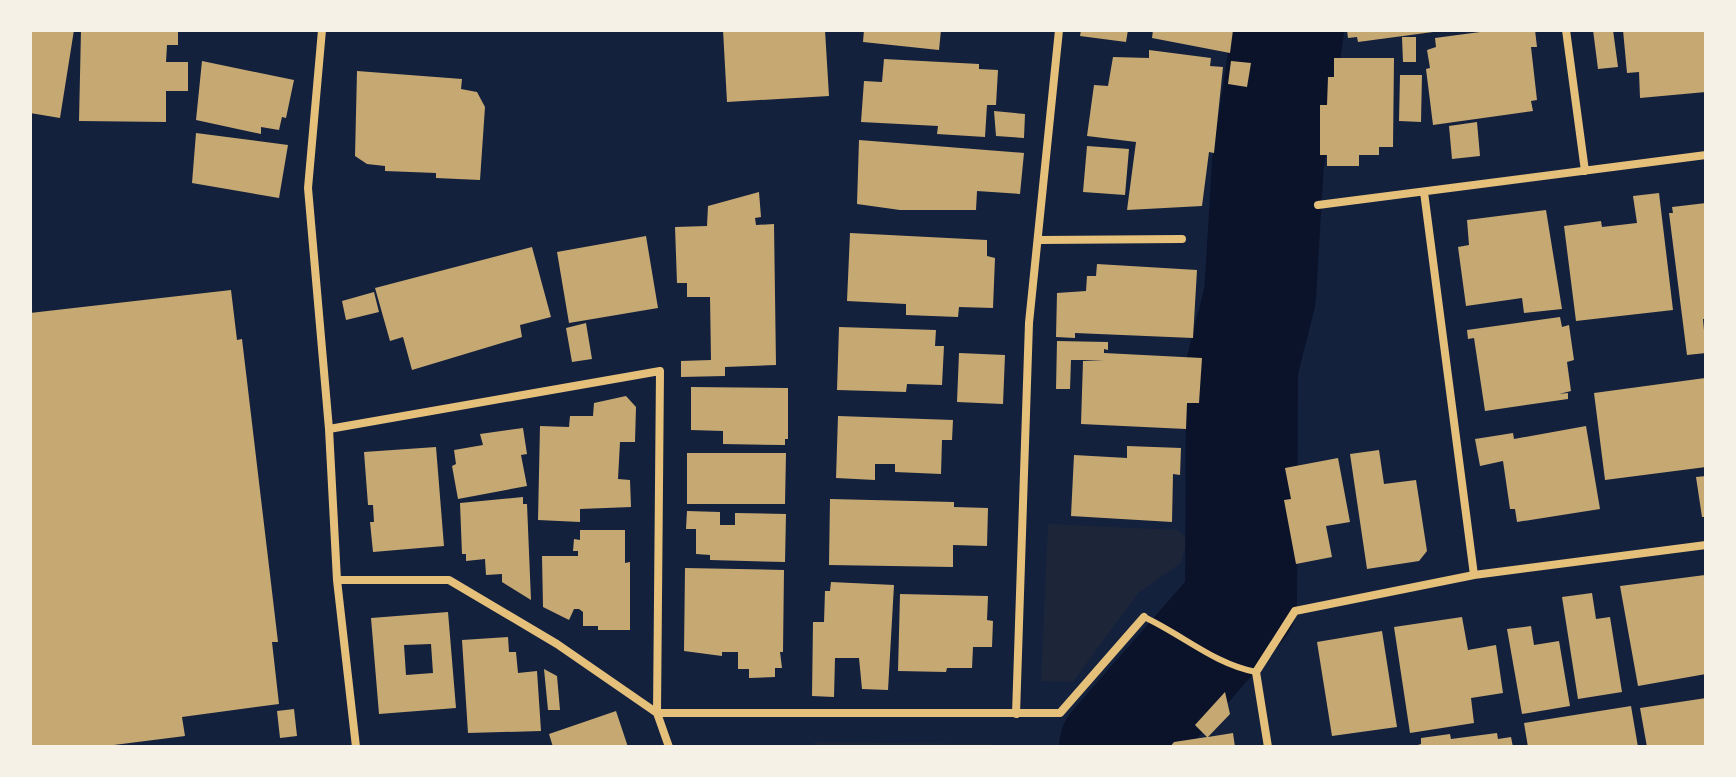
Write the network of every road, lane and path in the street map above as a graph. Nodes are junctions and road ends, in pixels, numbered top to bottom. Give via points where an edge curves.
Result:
1 (322, 30) edge
2 (1059, 30) edge
3 (1566, 30) edge
4 (1706, 155) edge
5 (1585, 171) junction
6 (1424, 192) junction
7 (1318, 205) dead end
8 (1182, 239) dead end
9 (1039, 240) junction
10 (329, 429) junction
11 (1706, 545) edge
12 (1474, 575) junction
13 (337, 580) junction
14 (1144, 617) joint
15 (1256, 672) junction
16 (657, 713) junction
17 (1016, 714) junction
18 (356, 747) edge
19 (669, 747) edge
20 (1268, 747) edge

1 - 10 street via 308,188
2 - 9 street
3 - 5 street
4 - 5 street
5 - 6 street
6 - 7 street
6 - 12 street
8 - 9 street
9 - 17 street via 1029,323
10 - 13 street
10 - 16 street via 660,371
11 - 12 street
12 - 15 street via 1295,611
13 - 16 street via 449,580 557,644
13 - 18 street
14 - 15 lane via 1228,667
14 - 17 street via 1060,713
15 - 20 street
16 - 17 street
16 - 19 street

